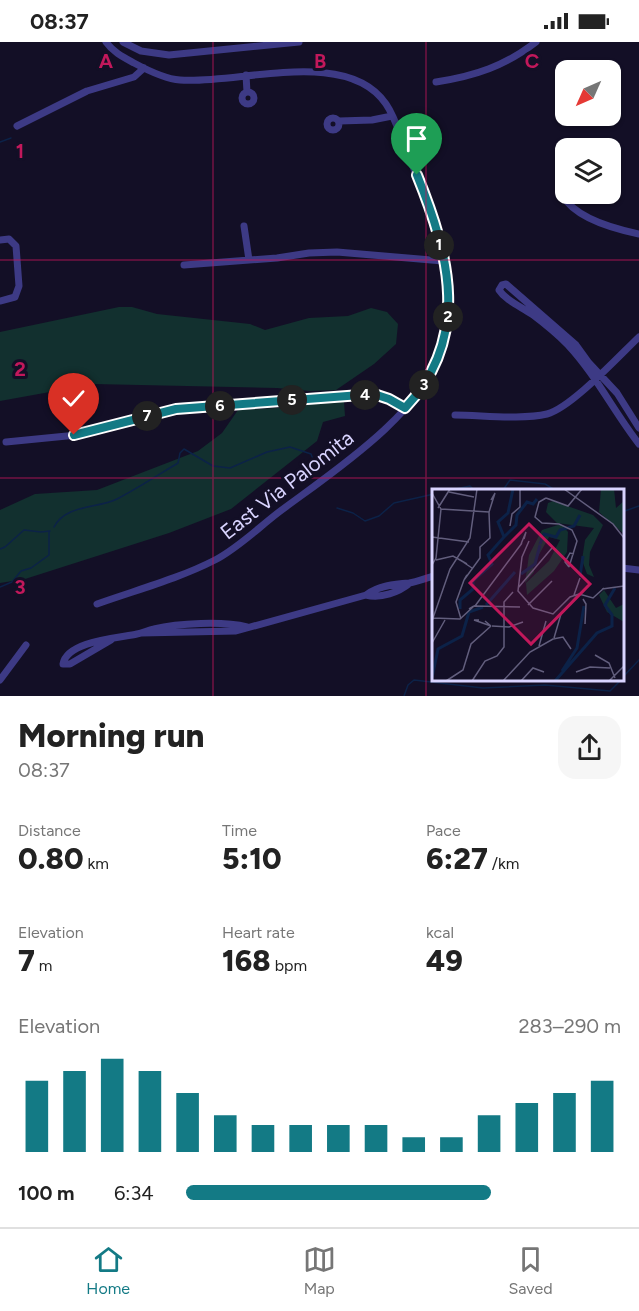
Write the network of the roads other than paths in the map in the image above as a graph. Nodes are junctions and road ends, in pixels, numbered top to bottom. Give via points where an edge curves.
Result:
1 (106, 42) edge
2 (123, 42) edge
3 (299, 42) edge
4 (536, 42) edge
5 (144, 68) junction
6 (246, 75) junction
7 (436, 82) dead end
8 (247, 92) dead end
9 (392, 116) junction
10 (339, 121) dead end
11 (17, 126) dead end
12 (569, 204) edge
13 (244, 226) dead end
14 (639, 234) edge
15 (0, 240) edge
16 (249, 260) junction
17 (443, 261) junction
18 (184, 265) dead end
19 (0, 301) edge
20 (639, 337) edge
21 (597, 376) junction
22 (405, 408) junction
23 (454, 415) dead end
24 (639, 428) edge
25 (6, 442) dead end
26 (639, 444) edge
27 (624, 568) edge
28 (639, 570) edge
29 (432, 577) edge
30 (97, 604) dead end
31 (111, 640) junction
32 (26, 645) dead end
33 (0, 680) edge

1 - 5 street, East Via Palomita
2 - 3 street via 141,51 169,55
4 - 7 street via 517,57 469,76
5 - 6 street, East Via Palomita via 178,81
5 - 11 street via 134,77 87,91
6 - 8 street
6 - 9 street, East Via Palomita via 335,74 374,91
9 - 10 street
9 - 17 street, East Via Palomita via 435,224
12 - 14 street via 617,230
13 - 16 street
15 - 19 street via 14,241 19,286 17,297
16 - 17 street via 337,252
16 - 18 street
17 - 22 street, East Via Palomita via 449,288 443,347 431,374
20 - 21 street
21 - 21 street via 559,328 506,284 502,285 502,295 551,329
21 - 23 street via 566,404 549,413
21 - 24 street via 617,393
21 - 26 street via 620,419
22 - 25 street via 374,394 176,409 78,435
22 - 30 street, East Via Palomita via 329,475 218,559
27 - 28 street
29 - 31 street via 247,627 236,624 154,629
31 - 31 street via 100,639 72,651 63,664 70,664
32 - 33 street

